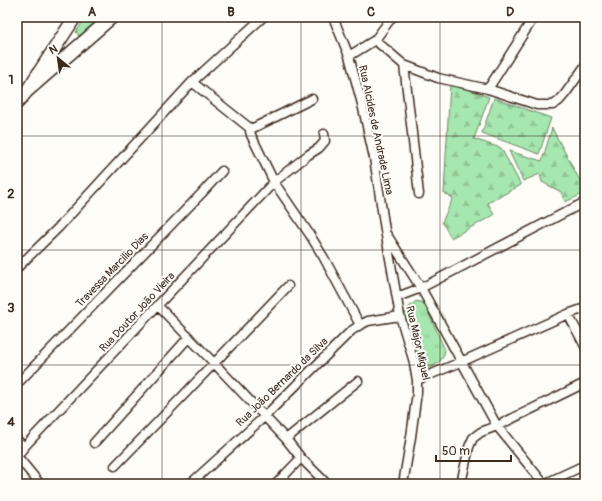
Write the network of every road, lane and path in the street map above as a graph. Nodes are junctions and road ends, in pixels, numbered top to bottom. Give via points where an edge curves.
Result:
1 (75, 17) edge
2 (112, 17) edge
3 (263, 17) edge
4 (333, 17) edge
5 (392, 17) edge
6 (534, 17) edge
7 (375, 40) junction
8 (349, 56) junction
9 (404, 65) junction
10 (585, 66) edge
11 (192, 82) junction
12 (488, 89) junction
13 (27, 91) junction
14 (312, 99) dead end
15 (17, 103) edge
16 (251, 129) junction
17 (324, 134) dead end
18 (222, 171) dead end
19 (274, 182) junction
20 (419, 194) dead end
21 (585, 202) edge
22 (385, 230) junction
23 (17, 268) edge
24 (288, 286) dead end
25 (421, 288) junction
26 (397, 297) junction
27 (158, 306) junction
28 (585, 308) edge
29 (568, 314) junction
30 (400, 316) junction
31 (360, 324) junction
32 (189, 337) junction
33 (585, 346) edge
34 (462, 362) junction
35 (214, 363) junction
36 (417, 380) junction
37 (358, 381) dead end
38 (585, 383) edge
39 (17, 384) edge
40 (264, 417) junction
41 (497, 426) junction
42 (286, 439) junction
43 (17, 440) edge
44 (94, 443) dead end
45 (24, 447) junction
46 (17, 457) edge
47 (301, 458) junction
48 (585, 465) edge
49 (115, 466) dead end
50 (462, 479) dead end
51 (40, 484) edge
52 (190, 484) edge
53 (276, 484) edge
54 (327, 484) edge
55 (403, 484) edge
56 (544, 484) edge

1 - 13 main road
2 - 13 main road
3 - 11 street
4 - 8 street, Rua Alcides de Andrade Lima
5 - 7 street
6 - 12 street
7 - 8 street
7 - 9 street
8 - 22 street, Rua Alcides de Andrade Lima via 374,158
9 - 12 street via 438,78
9 - 20 street
10 - 12 street via 565,94 553,105 537,104
11 - 16 street
11 - 23 street via 58,228
13 - 15 main road
14 - 16 street
16 - 19 street via 251,135
17 - 19 street, Rua Doutor João Vieira via 325,141 319,148
18 - 39 street, Travessa Marcilio Dias
19 - 27 street, Rua Doutor João Vieira
19 - 31 street via 310,234
21 - 25 street
22 - 25 street, Rua Alcides de Andrade Lima
22 - 26 street, Rua Major Miguel
24 - 35 street
25 - 26 street
25 - 34 street, Rua Alcides de Andrade Lima
26 - 30 street, Rua Major Miguel
27 - 32 street
27 - 45 street, Rua Doutor João Vieira
28 - 29 street
29 - 33 street
29 - 34 street
30 - 31 street, Rua João Bernardo da Silva
30 - 36 street, Rua Major Miguel
31 - 40 street, Rua João Bernardo da Silva
32 - 35 street
32 - 44 street
34 - 36 street
34 - 41 street, Rua Alcides de Andrade Lima
35 - 40 street
35 - 49 street
36 - 55 street, Rua Major Miguel
37 - 42 street
38 - 41 street
40 - 42 street
40 - 52 street, Rua João Bernardo da Silva
41 - 50 street via 473,438
41 - 56 street, Rua Alcides de Andrade Lima
42 - 47 street
43 - 45 street
45 - 46 street, Rua Doutor João Vieira
46 - 51 street
47 - 53 street
47 - 54 street
48 - 56 street

